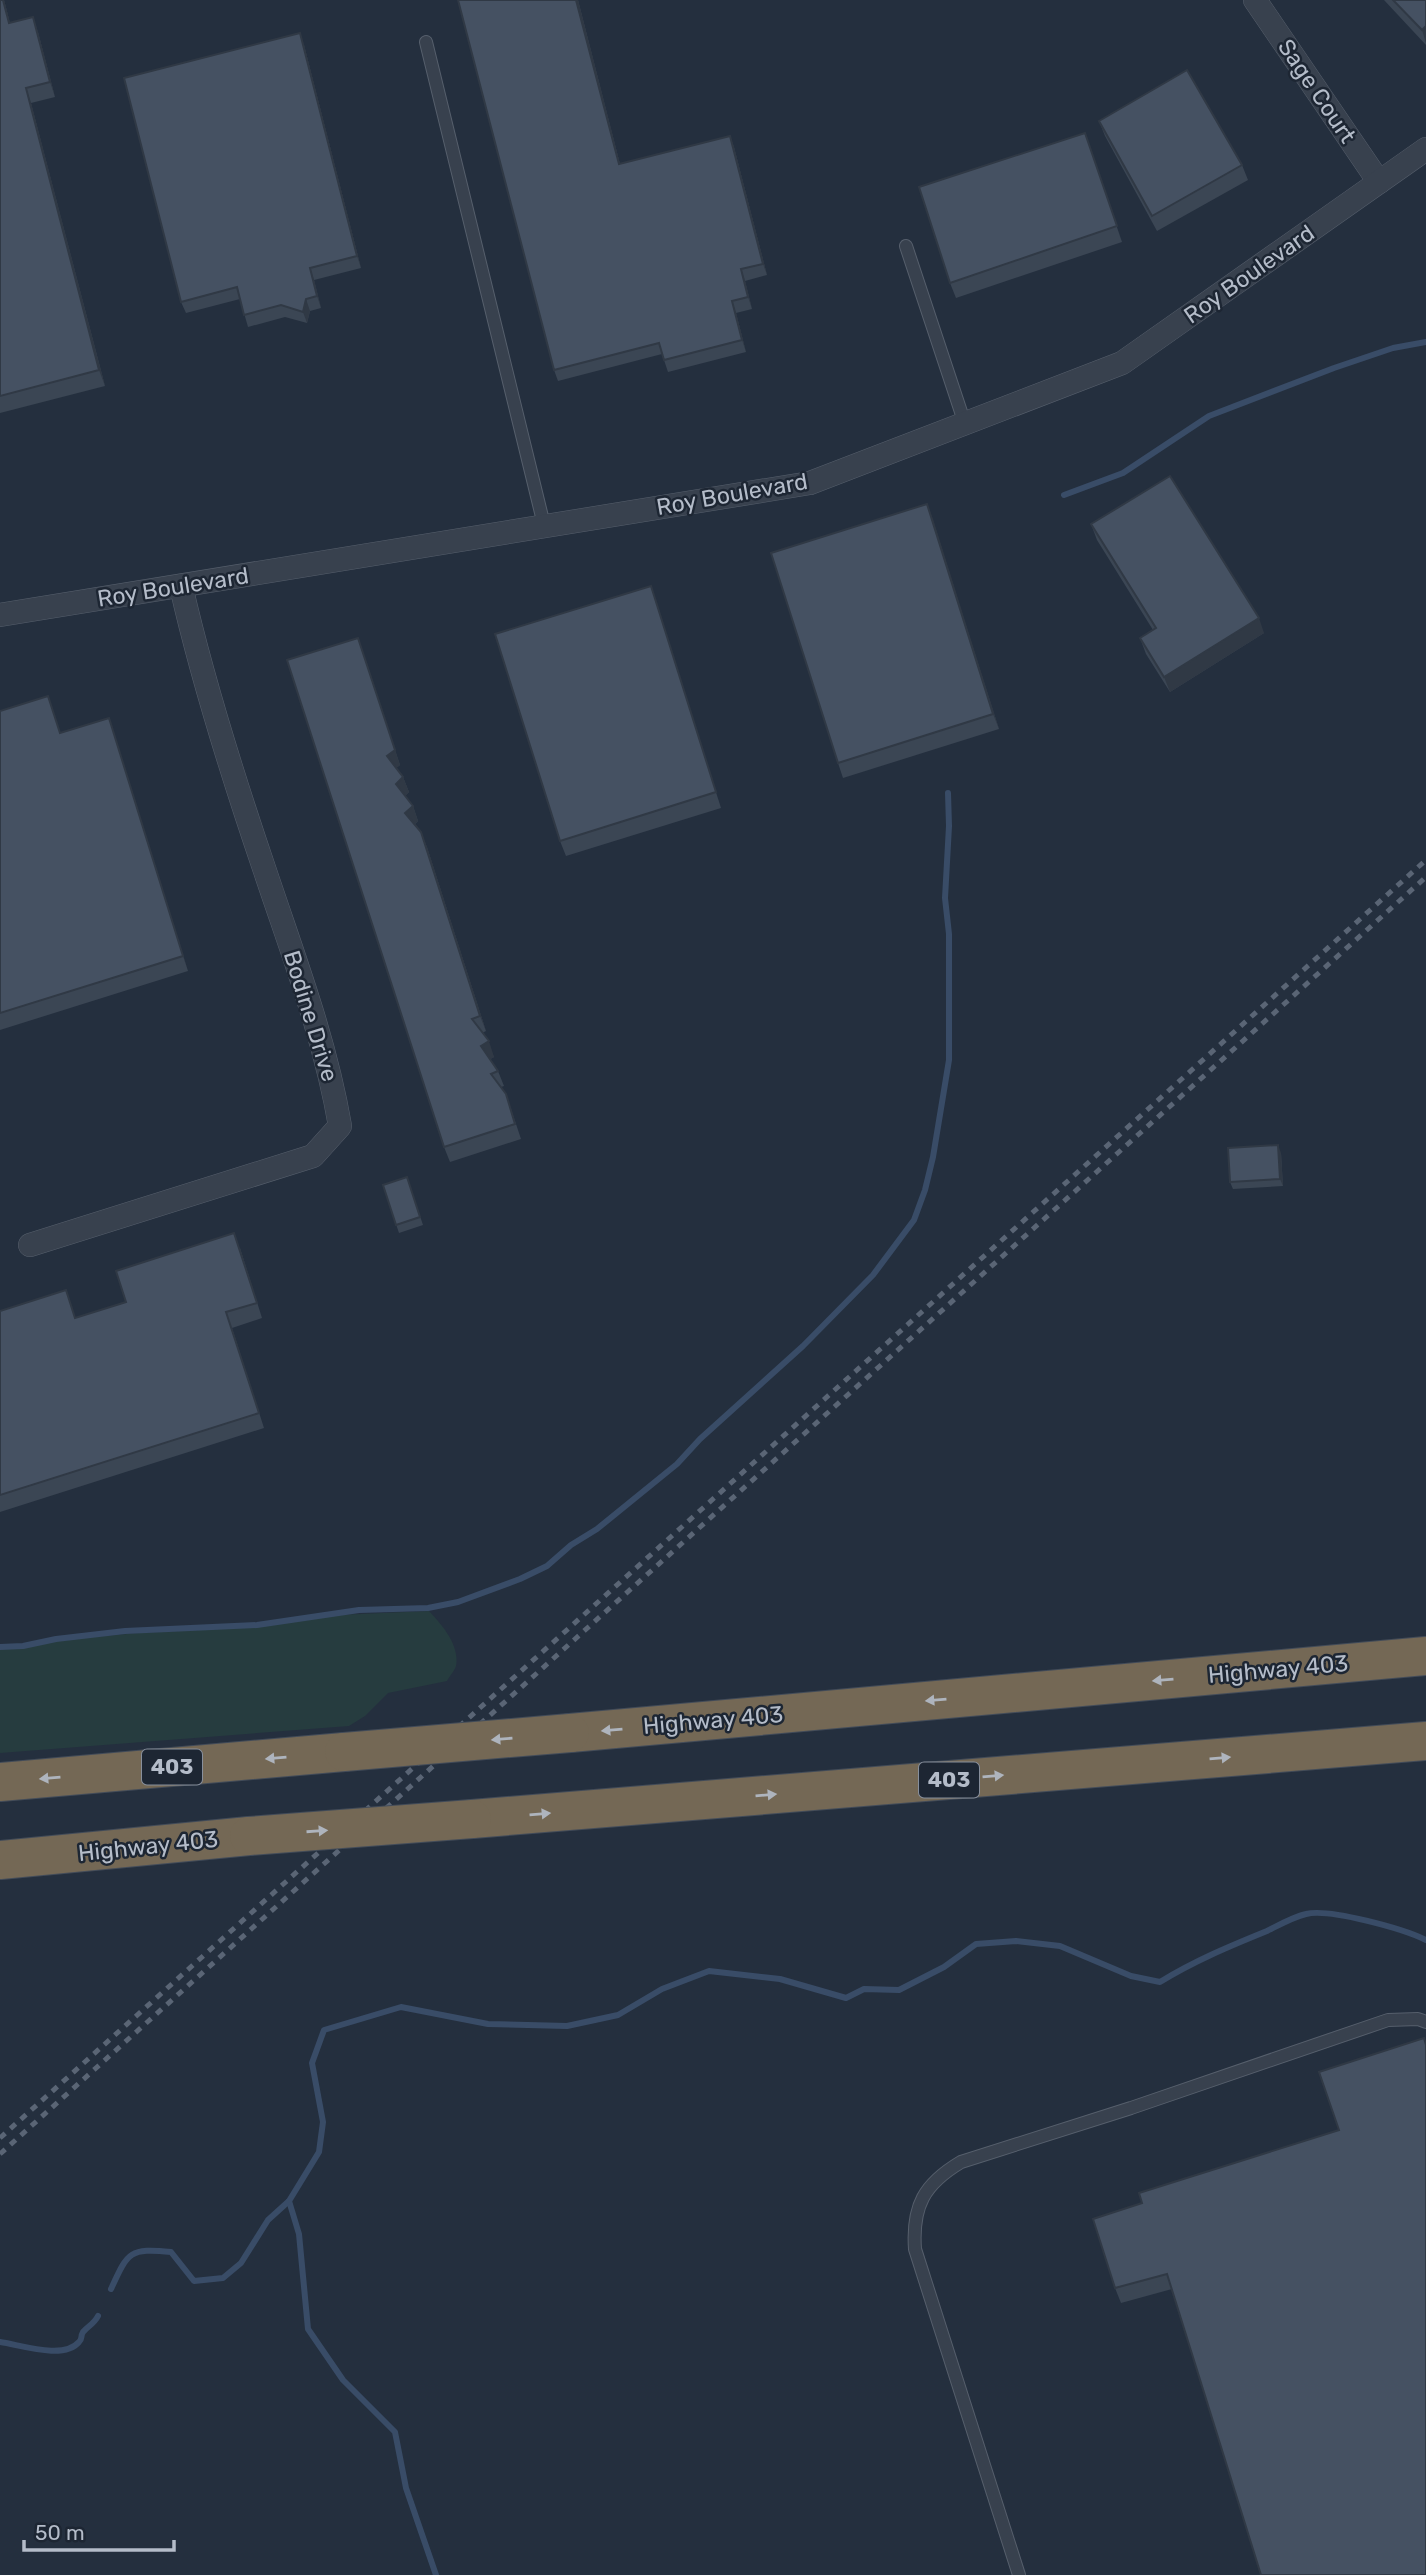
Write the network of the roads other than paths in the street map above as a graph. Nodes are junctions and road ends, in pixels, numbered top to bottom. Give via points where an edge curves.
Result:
1 (1255, 0) edge
2 (426, 42) dead end
3 (1426, 149) edge
4 (1379, 182) junction
5 (906, 246) dead end
6 (965, 425) junction
7 (544, 525) junction
8 (181, 586) junction
9 (0, 615) edge
10 (30, 1245) dead end
11 (1426, 1656) edge
12 (1426, 1741) edge
13 (0, 1783) edge
14 (0, 1860) edge
15 (1426, 2022) edge
16 (1019, 2575) edge

1 - 4 street, Sage Court
2 - 7 lane
3 - 4 street, Roy Boulevard
4 - 6 street, Roy Boulevard via 1122,363
5 - 6 lane
6 - 7 street, Roy Boulevard via 810,483
7 - 8 street, Roy Boulevard
8 - 9 street, Roy Boulevard
8 - 10 street, Bodine Drive via 208,698 316,1027 340,1126 313,1156
11 -> 13 highway, Highway 403 / 403, bridge
14 -> 12 highway, Highway 403 / 403, bridge
15 - 16 lane via 1388,2020 961,2162 927,2188 915,2217 915,2249

